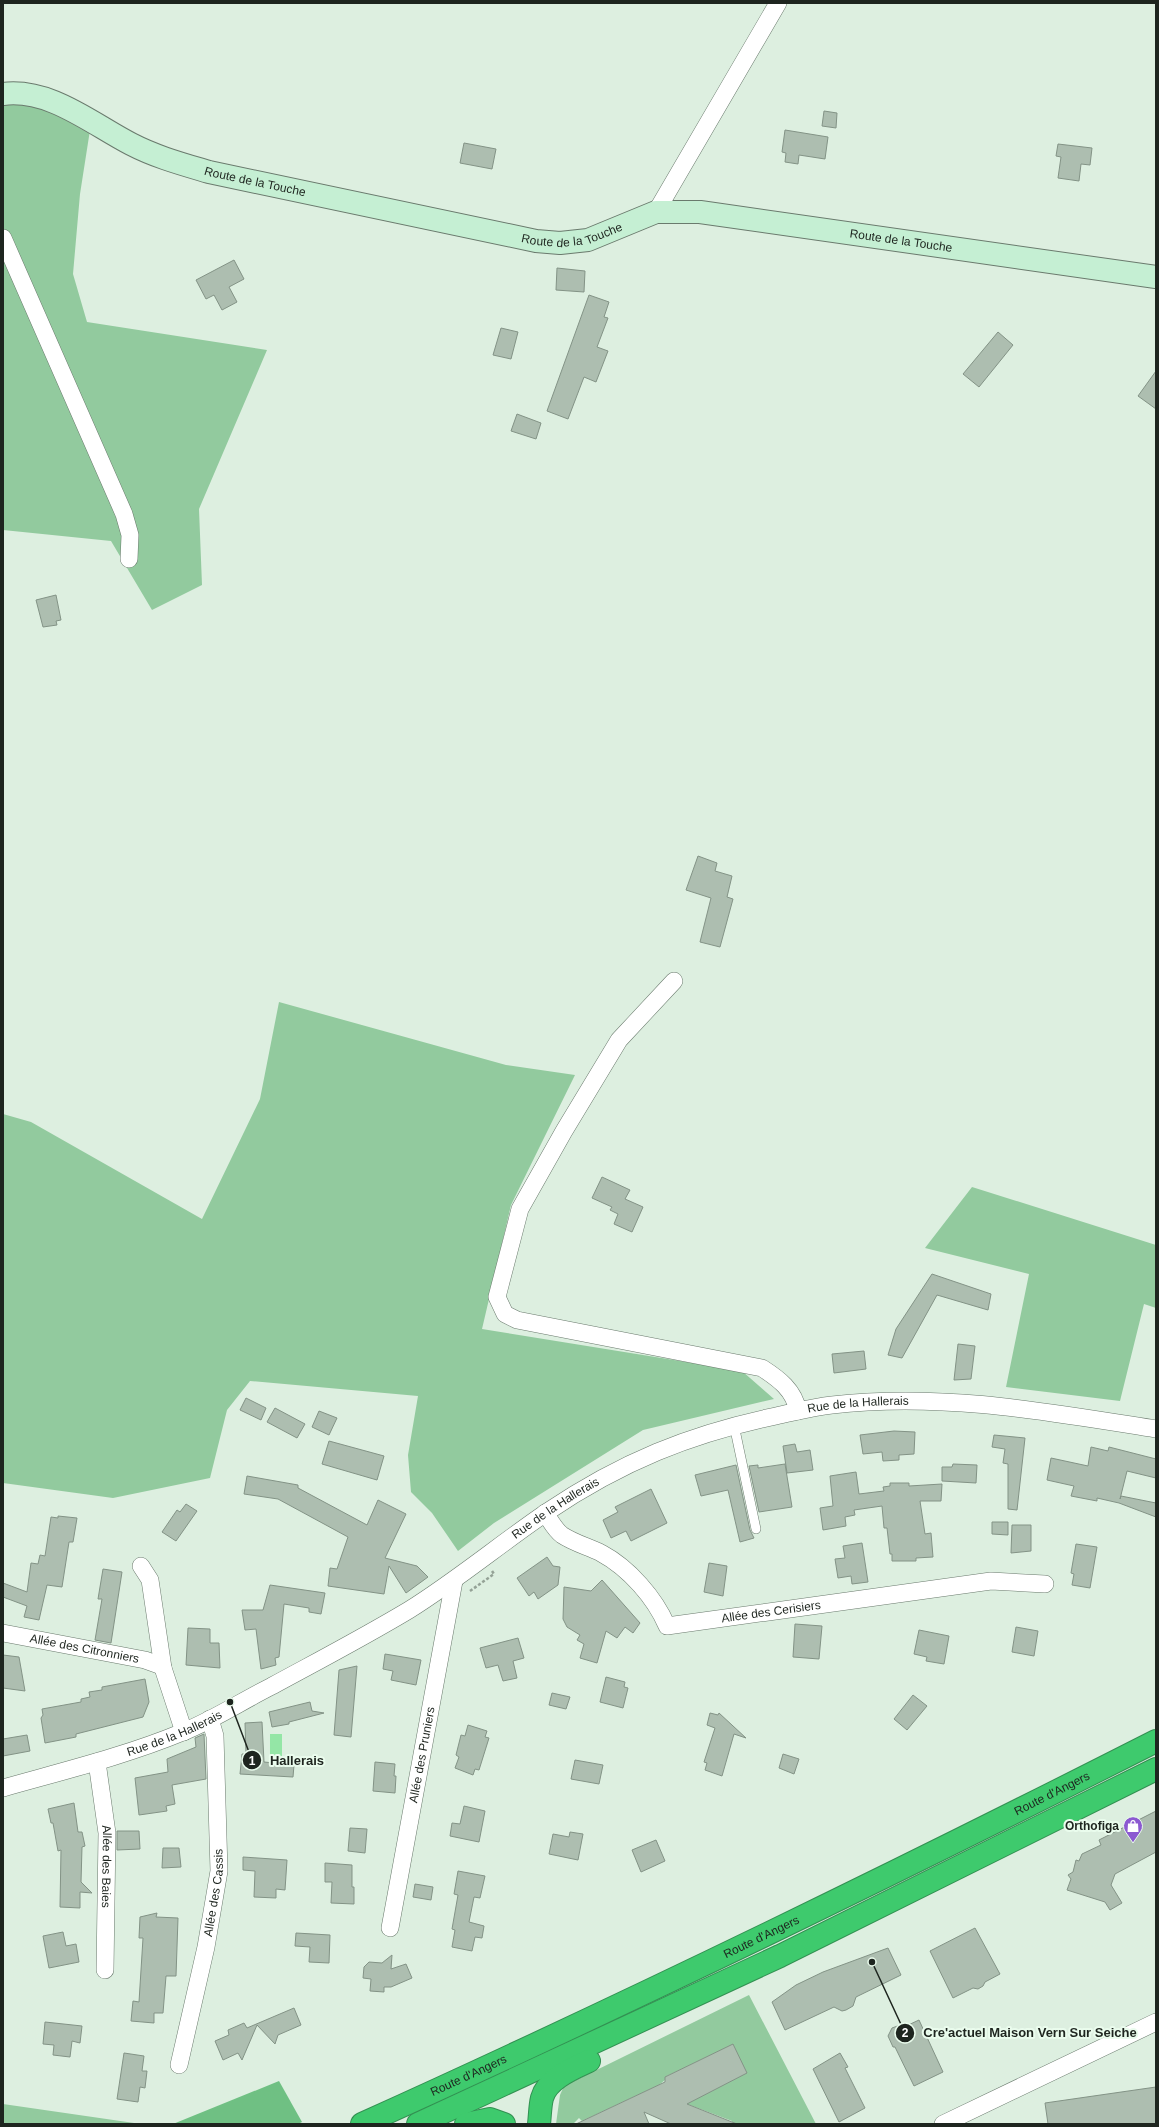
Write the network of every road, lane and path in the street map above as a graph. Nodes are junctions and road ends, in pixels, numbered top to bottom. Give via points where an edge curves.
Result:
1 (778, 3) edge
2 (3, 94) edge
3 (656, 212) junction
4 (3, 238) edge
5 (1156, 277) edge
6 (129, 559) dead end
7 (674, 981) dead end
8 (798, 1411) junction
9 (734, 1426) junction
10 (1156, 1429) edge
11 (545, 1513) junction
12 (756, 1529) dead end
13 (141, 1566) dead end
14 (454, 1581) junction
15 (1045, 1584) dead end
16 (3, 1633) edge
17 (163, 1668) junction
18 (210, 1719) junction
19 (184, 1732) junction
20 (1156, 1741) edge
21 (97, 1762) junction
22 (1156, 1769) edge
23 (3, 1788) edge
24 (390, 1928) dead end
25 (780, 1956) junction
26 (105, 1970) dead end
27 (1156, 2022) edge
28 (179, 2065) dead end
29 (947, 2123) edge
30 (362, 2124) edge
31 (418, 2124) edge
32 (466, 2124) edge
33 (504, 2124) edge
34 (540, 2124) edge

1 - 3 street
2 - 3 street, Route de la Touche via 40,97 78,113 132,144 167,160 209,172 536,241 560,243 588,240
3 - 5 street, Route de la Touche via 722,214
4 - 6 street via 124,514 130,535
7 - 8 street via 619,1040 520,1209 496,1297 505,1314 517,1320 762,1368 782,1381 796,1402
8 - 9 street, Rue de la Hallerais
8 - 10 street, Rue de la Hallerais via 872,1402 960,1402 1019,1408
9 - 11 street, Rue de la Hallerais via 656,1451 602,1477
9 - 12 lane
11 - 14 street, Rue de la Hallerais
11 - 15 street, Allée des Cerisiers via 562,1535 602,1554 628,1574 650,1598 667,1626 991,1581
13 - 17 street via 150,1580
14 - 18 street, Rue de la Hallerais via 351,1644
14 - 24 street, Allée des Pruniers
16 - 17 street, Allée des Citronniers via 152,1662
17 - 19 street
18 - 19 street, Rue de la Hallerais
18 - 28 street, Allée des Cassis via 215,1736 219,1871 206,1947
19 - 21 street, Rue de la Hallerais
20 - 30 highway, Route d'Angers via 717,1958 491,2066
21 - 23 street, Rue de la Hallerais
21 - 26 street, Allée des Baies via 107,1833
22 - 25 highway, Route d'Angers
25 - 31 highway, Route d'Angers
25 - 34 highway via 732,1992 563,2074 551,2084 542,2097
27 - 29 street
32 - 33 highway via 490,2119

